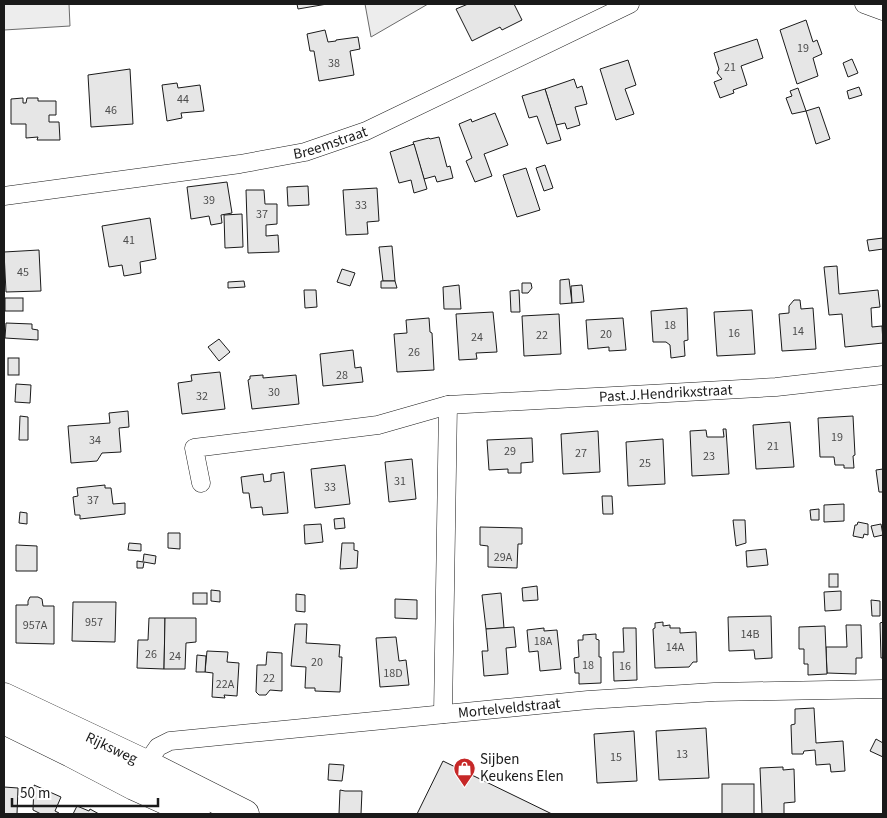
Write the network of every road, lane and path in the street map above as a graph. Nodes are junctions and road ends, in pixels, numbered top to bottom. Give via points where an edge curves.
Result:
1 (630, 4) edge
2 (864, 4) edge
3 (883, 11) edge
4 (4, 196) edge
5 (883, 375) edge
6 (448, 405) junction
7 (201, 483) dead end
8 (883, 689) edge
9 (4, 697) edge
10 (443, 714) junction
11 (4, 720) edge
12 (146, 764) junction
13 (196, 814) edge
14 (245, 814) edge

1 - 4 street, Breemstraat via 366,131 305,152
2 - 3 street
5 - 6 street, Past.J.Hendrikxstraat via 776,388
6 - 7 street, Past.J.Hendrikxstraat via 378,425 194,448
6 - 10 street
8 - 10 street, Mortelveldstraat via 660,695
9 - 12 main road, Rijksweg
10 - 12 street, Mortelveldstraat via 170,742 158,747
11 - 13 main road, Rijksweg
12 - 14 main road, Rijksweg

